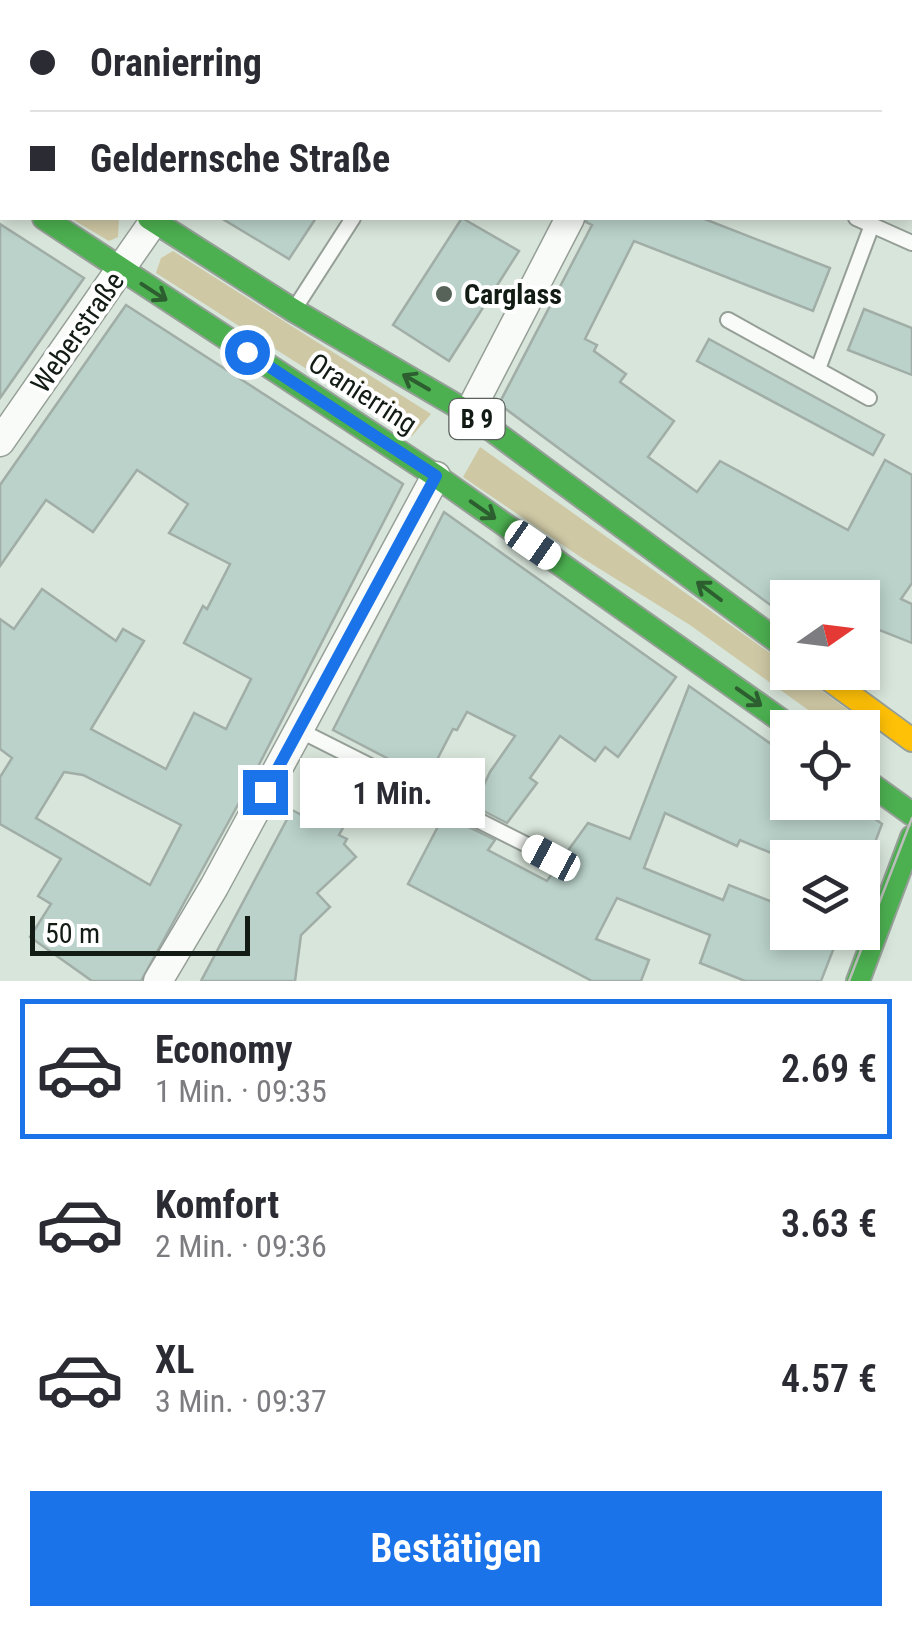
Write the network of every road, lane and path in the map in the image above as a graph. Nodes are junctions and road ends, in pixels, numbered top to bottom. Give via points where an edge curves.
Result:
1 (47, 220) edge
2 (150, 220) edge
3 (153, 220) edge
4 (352, 220) edge
5 (569, 220) edge
6 (861, 220) edge
7 (872, 225) junction
8 (912, 243) edge
9 (121, 270) junction
10 (293, 310) junction
11 (728, 320) dead end
12 (818, 369) junction
13 (869, 398) dead end
14 (469, 413) junction
15 (0, 442) edge
16 (436, 476) junction
17 (770, 636) edge
18 (844, 690) edge
19 (770, 712) edge
20 (299, 730) junction
21 (912, 740) edge
22 (880, 791) edge
23 (912, 814) edge
24 (912, 836) edge
25 (551, 858) dead end
26 (158, 981) edge
27 (858, 981) edge

1 - 9 main road, Oranierring / B 9
2 - 9 street, Weberstraße
3 - 10 main road, Oranierring / B 9
4 - 10 lane
5 - 14 street
6 - 7 lane
7 - 8 lane
7 - 12 lane
9 - 15 street, Weberstraße
9 -> 16 main road, Oranierring / B 9
14 -> 10 main road, Oranierring / B 9
11 - 12 lane
12 - 13 lane
17 -> 14 main road, Oranierring / B 9
16 -> 19 main road, Oranierring / B 9
16 - 20 street
18 - 21 main road
20 - 25 lane
20 - 26 street
22 - 23 main road
24 - 27 main road

